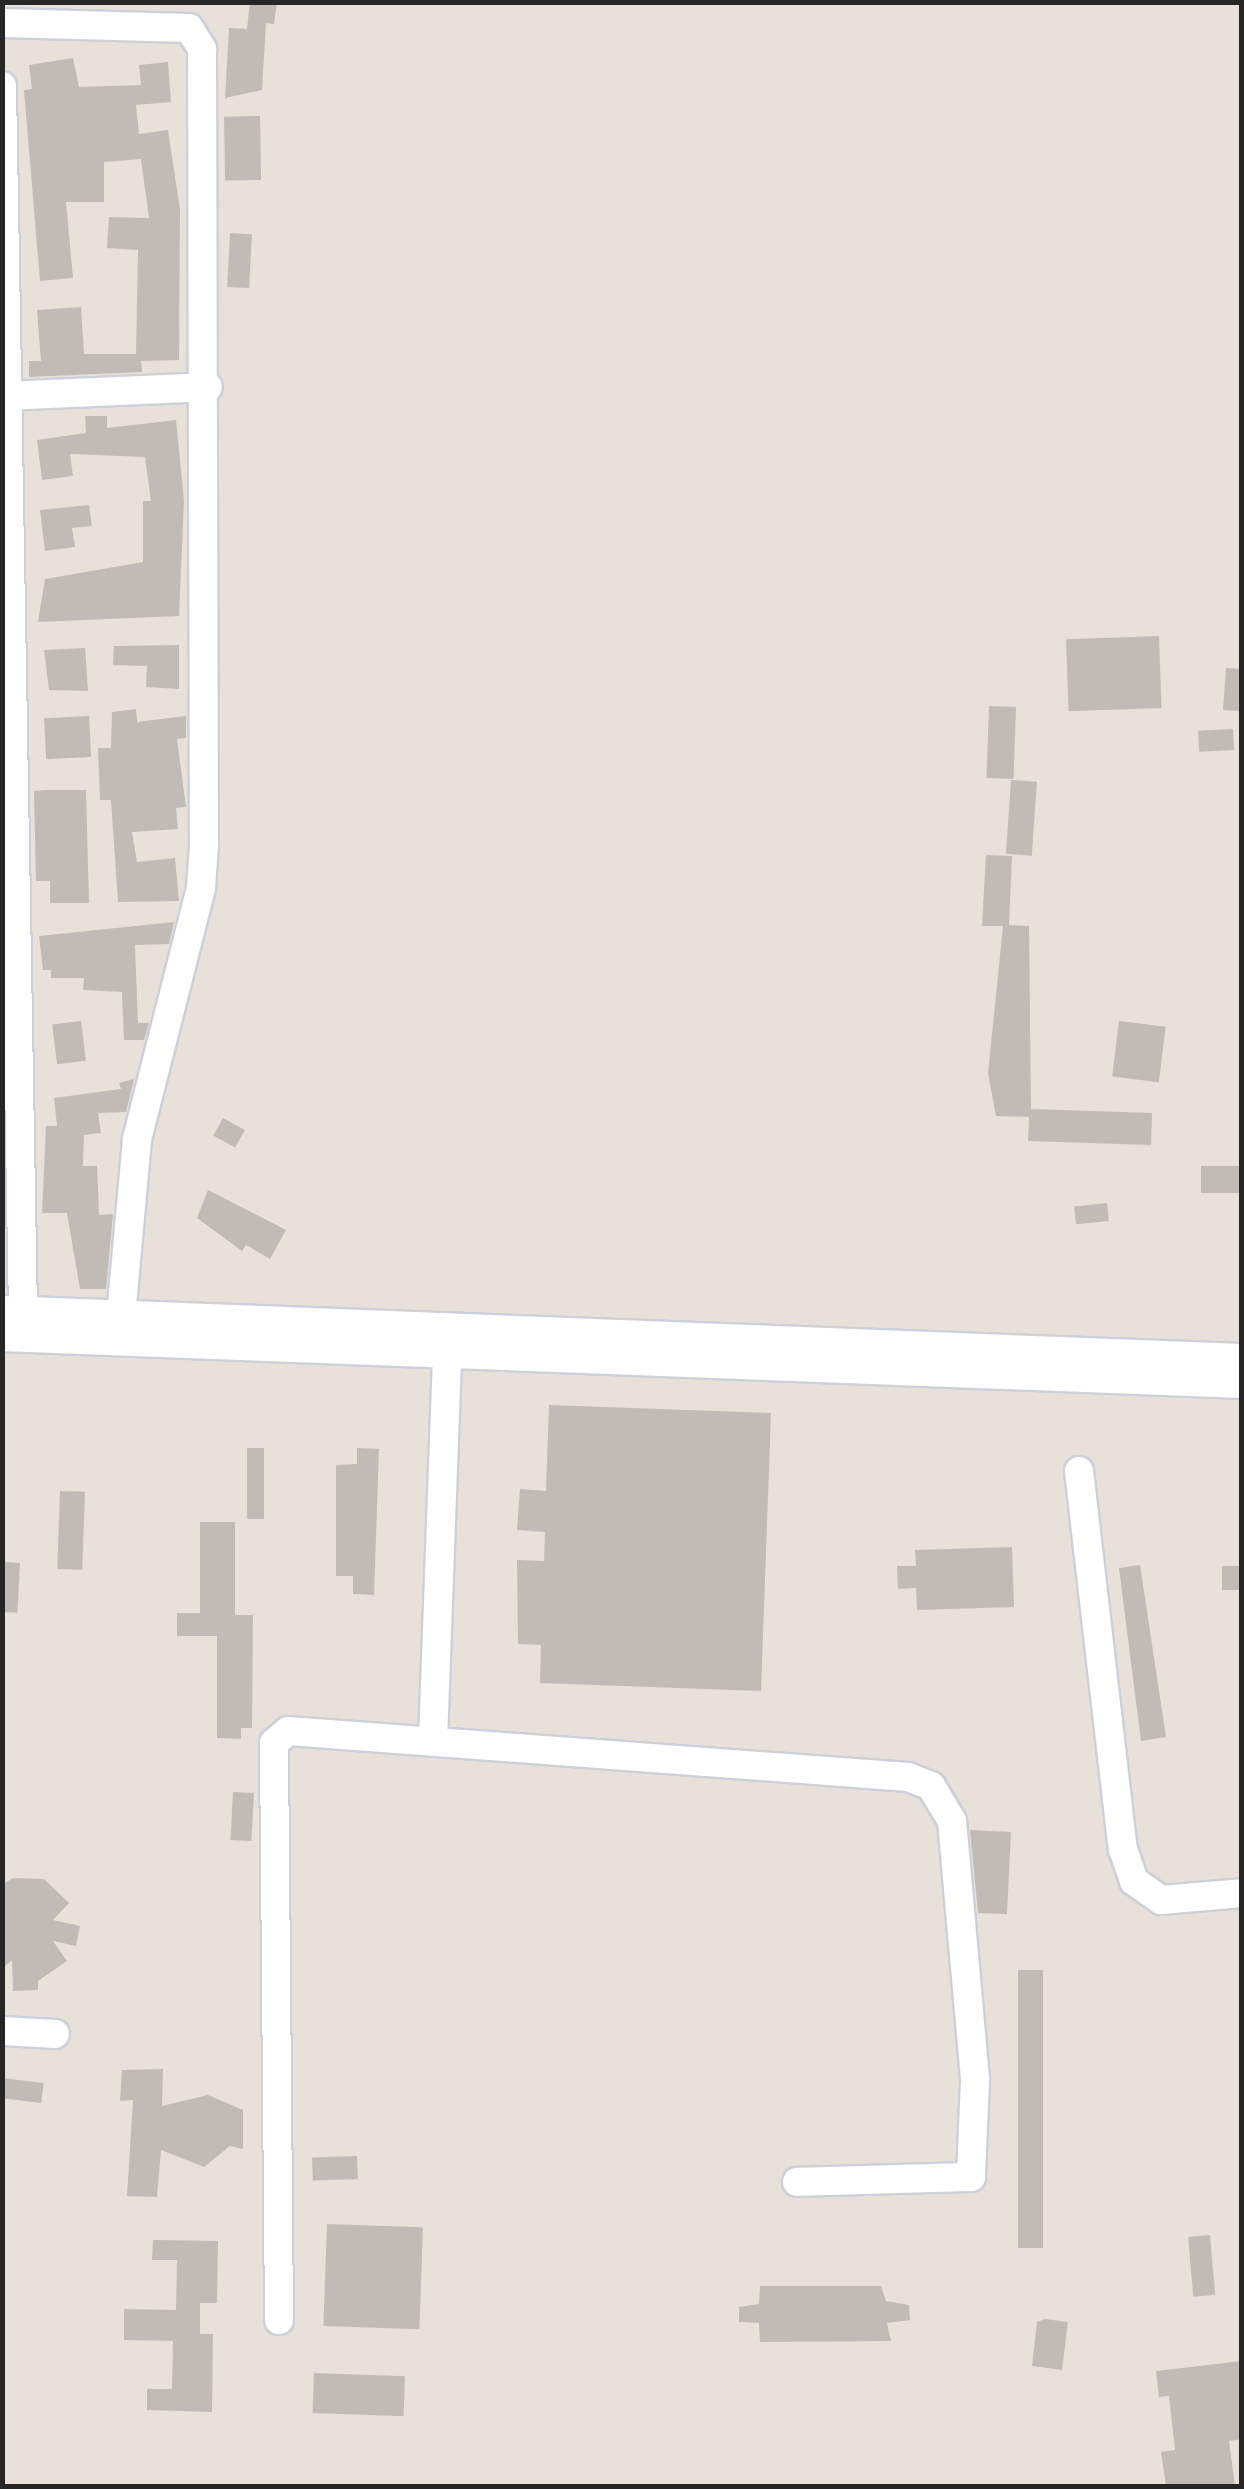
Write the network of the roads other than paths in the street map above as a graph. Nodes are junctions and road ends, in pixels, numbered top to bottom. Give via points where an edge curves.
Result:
1 (2, 23) edge
2 (2, 86) edge
3 (208, 387) junction
4 (7, 396) edge
5 (13, 1310) edge
6 (122, 1317) junction
7 (2, 1337) edge
8 (447, 1353) junction
9 (1242, 1358) edge
10 (1242, 1384) edge
11 (1079, 1471) dead end
12 (433, 1740) junction
13 (1242, 1893) edge
14 (2, 2030) edge
15 (55, 2034) dead end
16 (797, 2182) dead end
17 (279, 2320) dead end

1 - 3 street via 189,28 200,36
2 - 4 street
3 - 4 street
3 - 6 street via 201,888 137,1140
4 - 5 street
5 - 6 street
6 - 9 street
7 - 8 street
8 - 10 street
8 - 12 street
11 - 13 street via 1123,1849 1134,1880 1161,1900
12 - 16 street via 908,1777 940,1796 952,1821 975,2080 971,2177
12 - 17 street via 288,1732 274,1743
14 - 15 street

